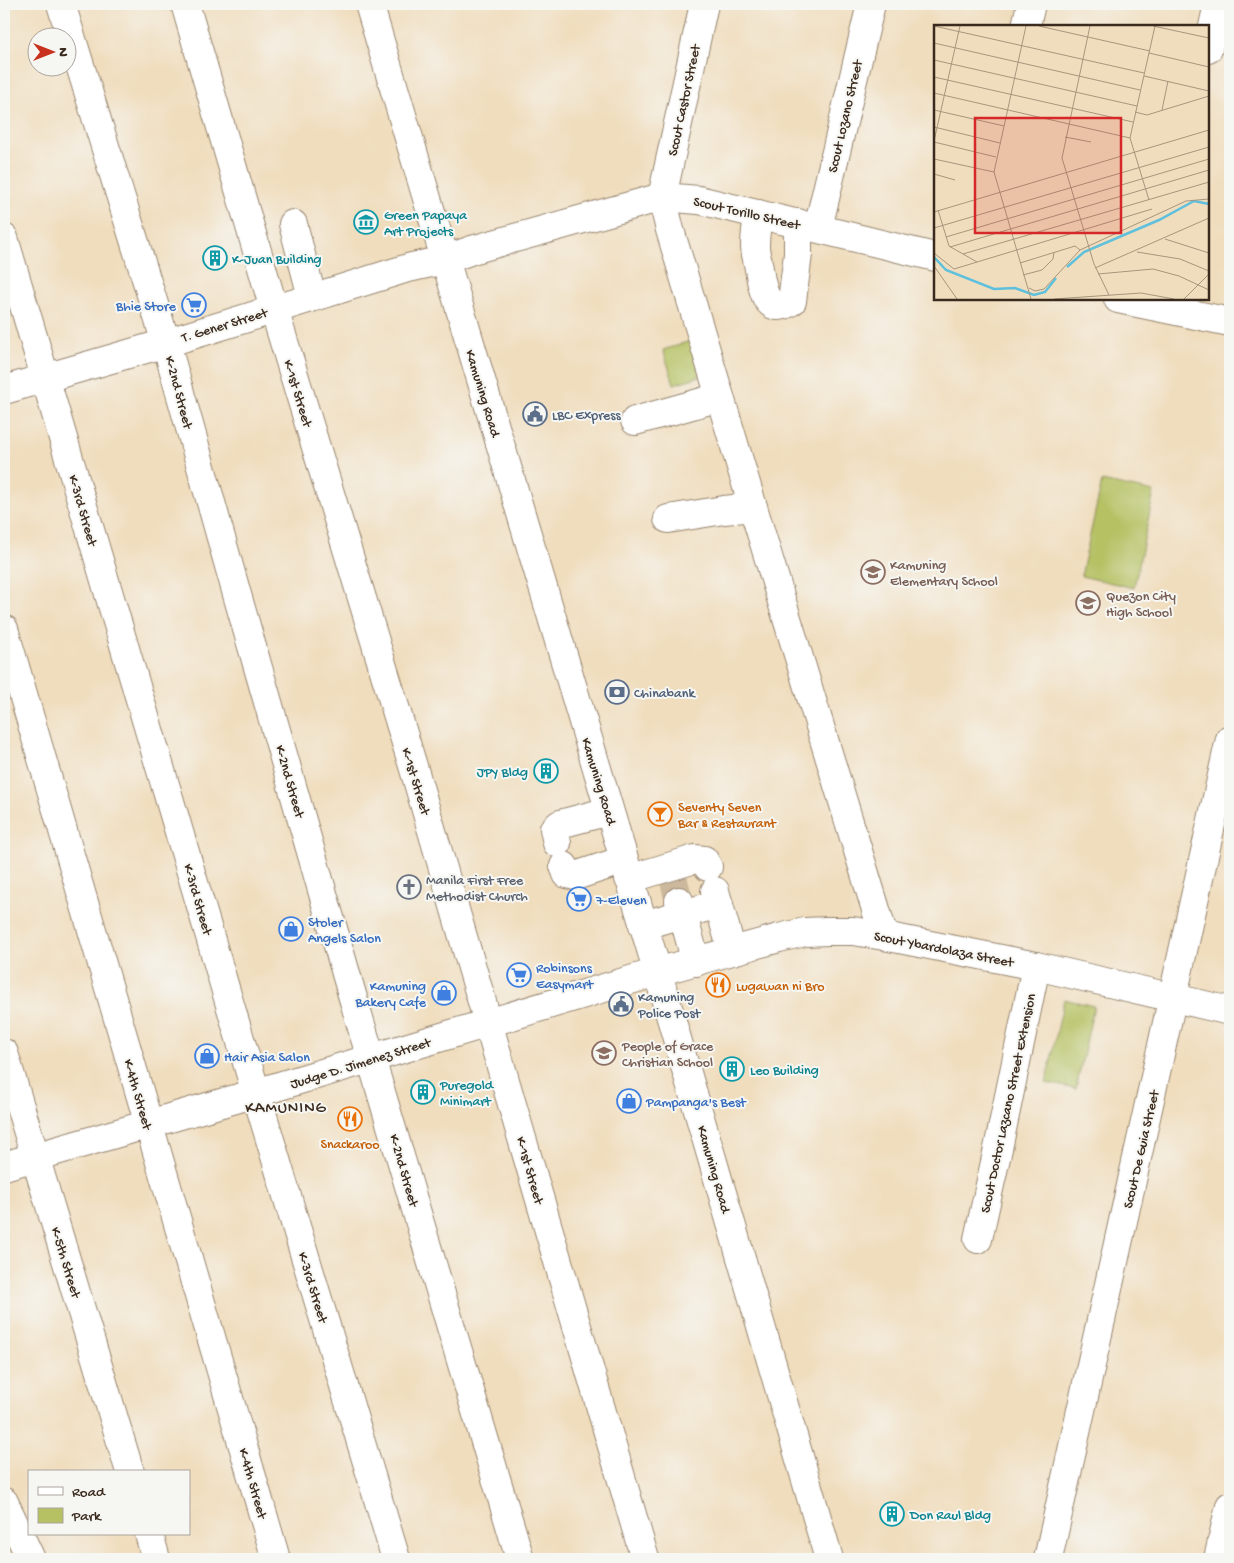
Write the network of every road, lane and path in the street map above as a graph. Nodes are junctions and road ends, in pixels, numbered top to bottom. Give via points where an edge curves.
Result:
1 (61, 4) edge
2 (185, 4) edge
3 (369, 4) edge
4 (704, 4) edge
5 (870, 4) edge
6 (1031, 4) edge
7 (1218, 4) edge
8 (1026, 25) edge
9 (1209, 44) edge
10 (662, 197) junction
11 (758, 214) junction
12 (293, 224) dead end
13 (808, 226) junction
14 (4, 238) edge
15 (934, 257) edge
16 (444, 260) junction
17 (312, 297) junction
18 (1129, 300) edge
19 (1150, 302) edge
20 (274, 309) junction
21 (1230, 322) edge
22 (166, 342) junction
23 (45, 378) junction
24 (4, 390) edge
25 (720, 397) junction
26 (635, 421) dead end
27 (752, 507) junction
28 (668, 519) dead end
29 (4, 629) edge
30 (1230, 740) edge
31 (609, 811) junction
32 (626, 869) junction
33 (714, 887) junction
34 (676, 890) junction
35 (643, 926) junction
36 (884, 936) junction
37 (732, 951) junction
38 (696, 962) junction
39 (1036, 966) junction
40 (657, 972) junction
41 (1174, 998) junction
42 (1230, 1011) edge
43 (488, 1023) junction
44 (4, 1053) edge
45 (372, 1058) junction
46 (256, 1093) junction
47 (148, 1124) junction
48 (35, 1156) junction
49 (4, 1166) edge
50 (978, 1239) dead end
51 (129, 1470) edge
52 (4, 1502) edge
53 (1230, 1506) edge
54 (150, 1536) edge
55 (31, 1559) edge
56 (156, 1559) edge
57 (276, 1559) edge
58 (396, 1559) edge
59 (520, 1559) edge
60 (645, 1559) edge
61 (829, 1559) edge
62 (1048, 1559) edge
63 (1218, 1559) edge

1 - 22 street, K-2nd Street
2 - 20 street, K-1st Street
3 - 16 street, Kamuning Road
4 - 10 street, Scout Castor Street
5 - 13 street, Scout Lozano Street
6 - 8 street
7 - 9 street
10 - 11 street, Scout Torillo Street via 698,200
10 - 16 street, Scout Torillo Street
10 - 25 street
11 - 13 street, Scout Torillo Street
11 - 13 street, Scout Lozano Street via 755,246 762,291 768,302 774,305 785,306 792,301 798,254
12 - 17 street
13 - 15 street, Scout Torillo Street
14 - 23 street, K-3rd Street
16 - 17 street, T. Gener Street
16 - 31 street, Kamuning Road
17 - 20 street, T. Gener Street
18 - 19 street
19 - 21 street
20 - 22 street, T. Gener Street
20 - 43 street, K-1st Street
22 - 23 street, T. Gener Street
22 - 45 street, K-2nd Street
23 - 24 street, T. Gener Street
23 - 46 street, K-3rd Street
25 - 26 street
25 - 27 street
27 - 28 street
27 - 36 street
29 - 47 street, K-4th Street
30 - 41 street, Scout De Guia Street
31 - 32 street, Kamuning Road
31 - 32 street via 560,824 554,830 560,854 567,874 575,876
32 - 34 street
32 - 35 street, Kamuning Road
33 - 34 street
33 - 34 street via 704,860 695,859
33 - 37 street
34 - 35 street
34 - 38 street
35 - 40 street, Kamuning Road
36 - 37 street, Scout Ybardolaza Street via 853,931 805,932
36 - 39 street, Scout Ybardolaza Street
37 - 38 street, Scout Ybardolaza Street
38 - 40 street, Scout Ybardolaza Street
39 - 41 street, Scout Ybardolaza Street
39 - 50 street, Scout Doctor Lazcano Street Extension
40 - 43 street, Judge D. Jimenez Street
40 - 61 street, Kamuning Road
41 - 42 street, Scout Ybardolaza Street
41 - 62 street, Scout De Guia Street
43 - 45 street, Judge D. Jimenez Street
43 - 60 street, K-1st Street
44 - 48 street, K-5th Street
45 - 46 street, Judge D. Jimenez Street
45 - 59 street, K-2nd Street
46 - 47 street, Judge D. Jimenez Street
46 - 58 street, K-3rd Street
47 - 48 street, Judge D. Jimenez Street
47 - 57 street, K-4th Street
48 - 49 street, Judge D. Jimenez Street
48 - 51 street, K-5th Street
52 - 55 street
53 - 63 street
54 - 56 street

